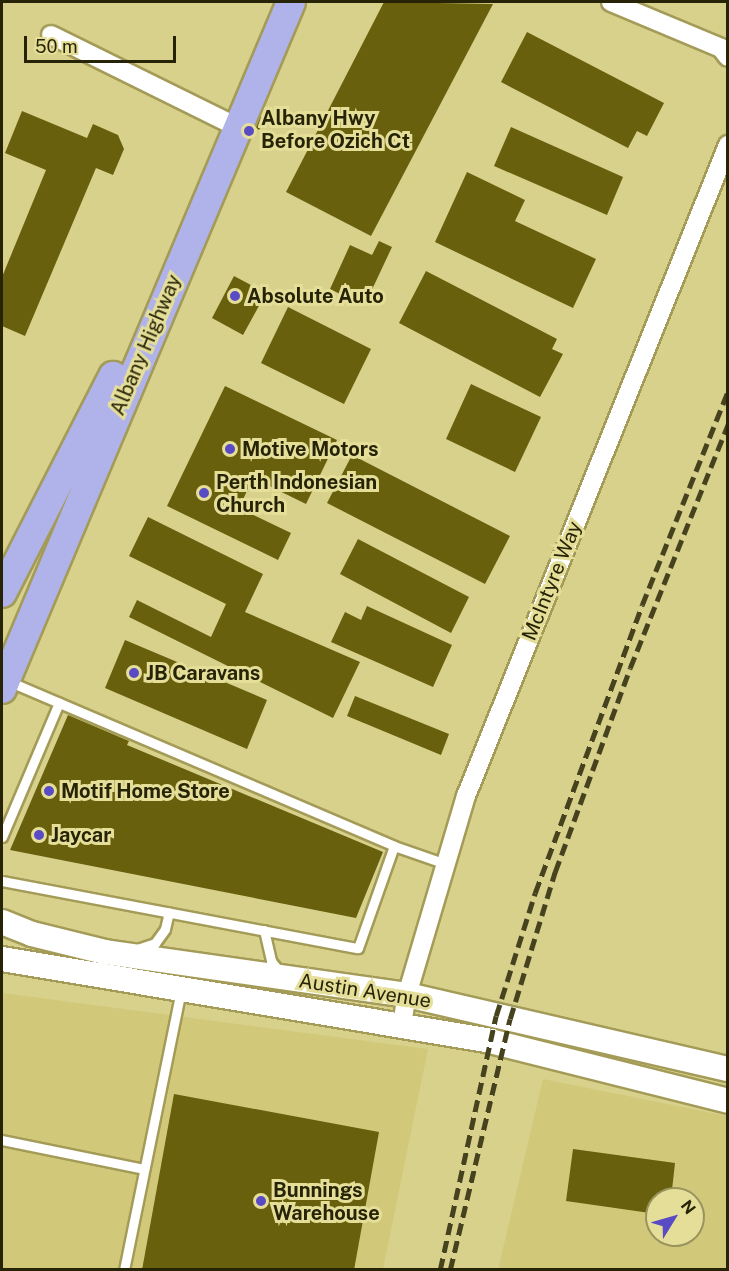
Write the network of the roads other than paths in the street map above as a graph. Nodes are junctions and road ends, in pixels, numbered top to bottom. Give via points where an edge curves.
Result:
1 (272, 2) edge
2 (291, 2) edge
3 (611, 2) edge
4 (51, 35) dead end
5 (728, 57) edge
6 (230, 123) junction
7 (728, 145) edge
8 (2, 593) edge
9 (4, 685) edge
10 (59, 703) junction
11 (2, 837) edge
12 (394, 846) junction
13 (446, 864) junction
14 (2, 881) edge
15 (169, 912) junction
16 (2, 922) edge
17 (264, 930) junction
18 (105, 952) junction
19 (2, 959) edge
20 (182, 977) junction
21 (284, 978) junction
22 (406, 995) junction
23 (402, 1025) junction
24 (728, 1069) edge
25 (728, 1101) edge
26 (2, 1140) edge
27 (144, 1169) junction
28 (124, 1269) edge

1 - 6 highway, Albany Highway
2 - 6 highway, Albany Highway
3 - 5 street via 722,48
4 - 6 street
6 - 8 highway, Albany Highway via 121,359
6 - 9 highway, Albany Highway
7 - 13 street, McIntyre Way via 466,796
9 - 10 lane
10 - 11 lane
10 - 12 lane
12 - 13 lane
12 - 17 lane via 358,948
13 - 22 street, McIntyre Way
14 - 15 lane
15 - 17 lane
15 - 18 lane via 165,929 155,943 134,950
16 - 18 main road, Austin Avenue via 32,934
17 - 21 lane via 271,961
18 - 20 main road, Austin Avenue
19 - 20 main road, Austin Avenue
20 - 21 main road, Austin Avenue
20 - 23 main road, Austin Avenue
20 - 27 lane
21 - 22 main road, Austin Avenue
22 - 23 street, McIntyre Way
22 - 24 main road, Austin Avenue
23 - 25 main road, Austin Avenue via 490,1041
26 - 27 lane
27 - 28 lane

